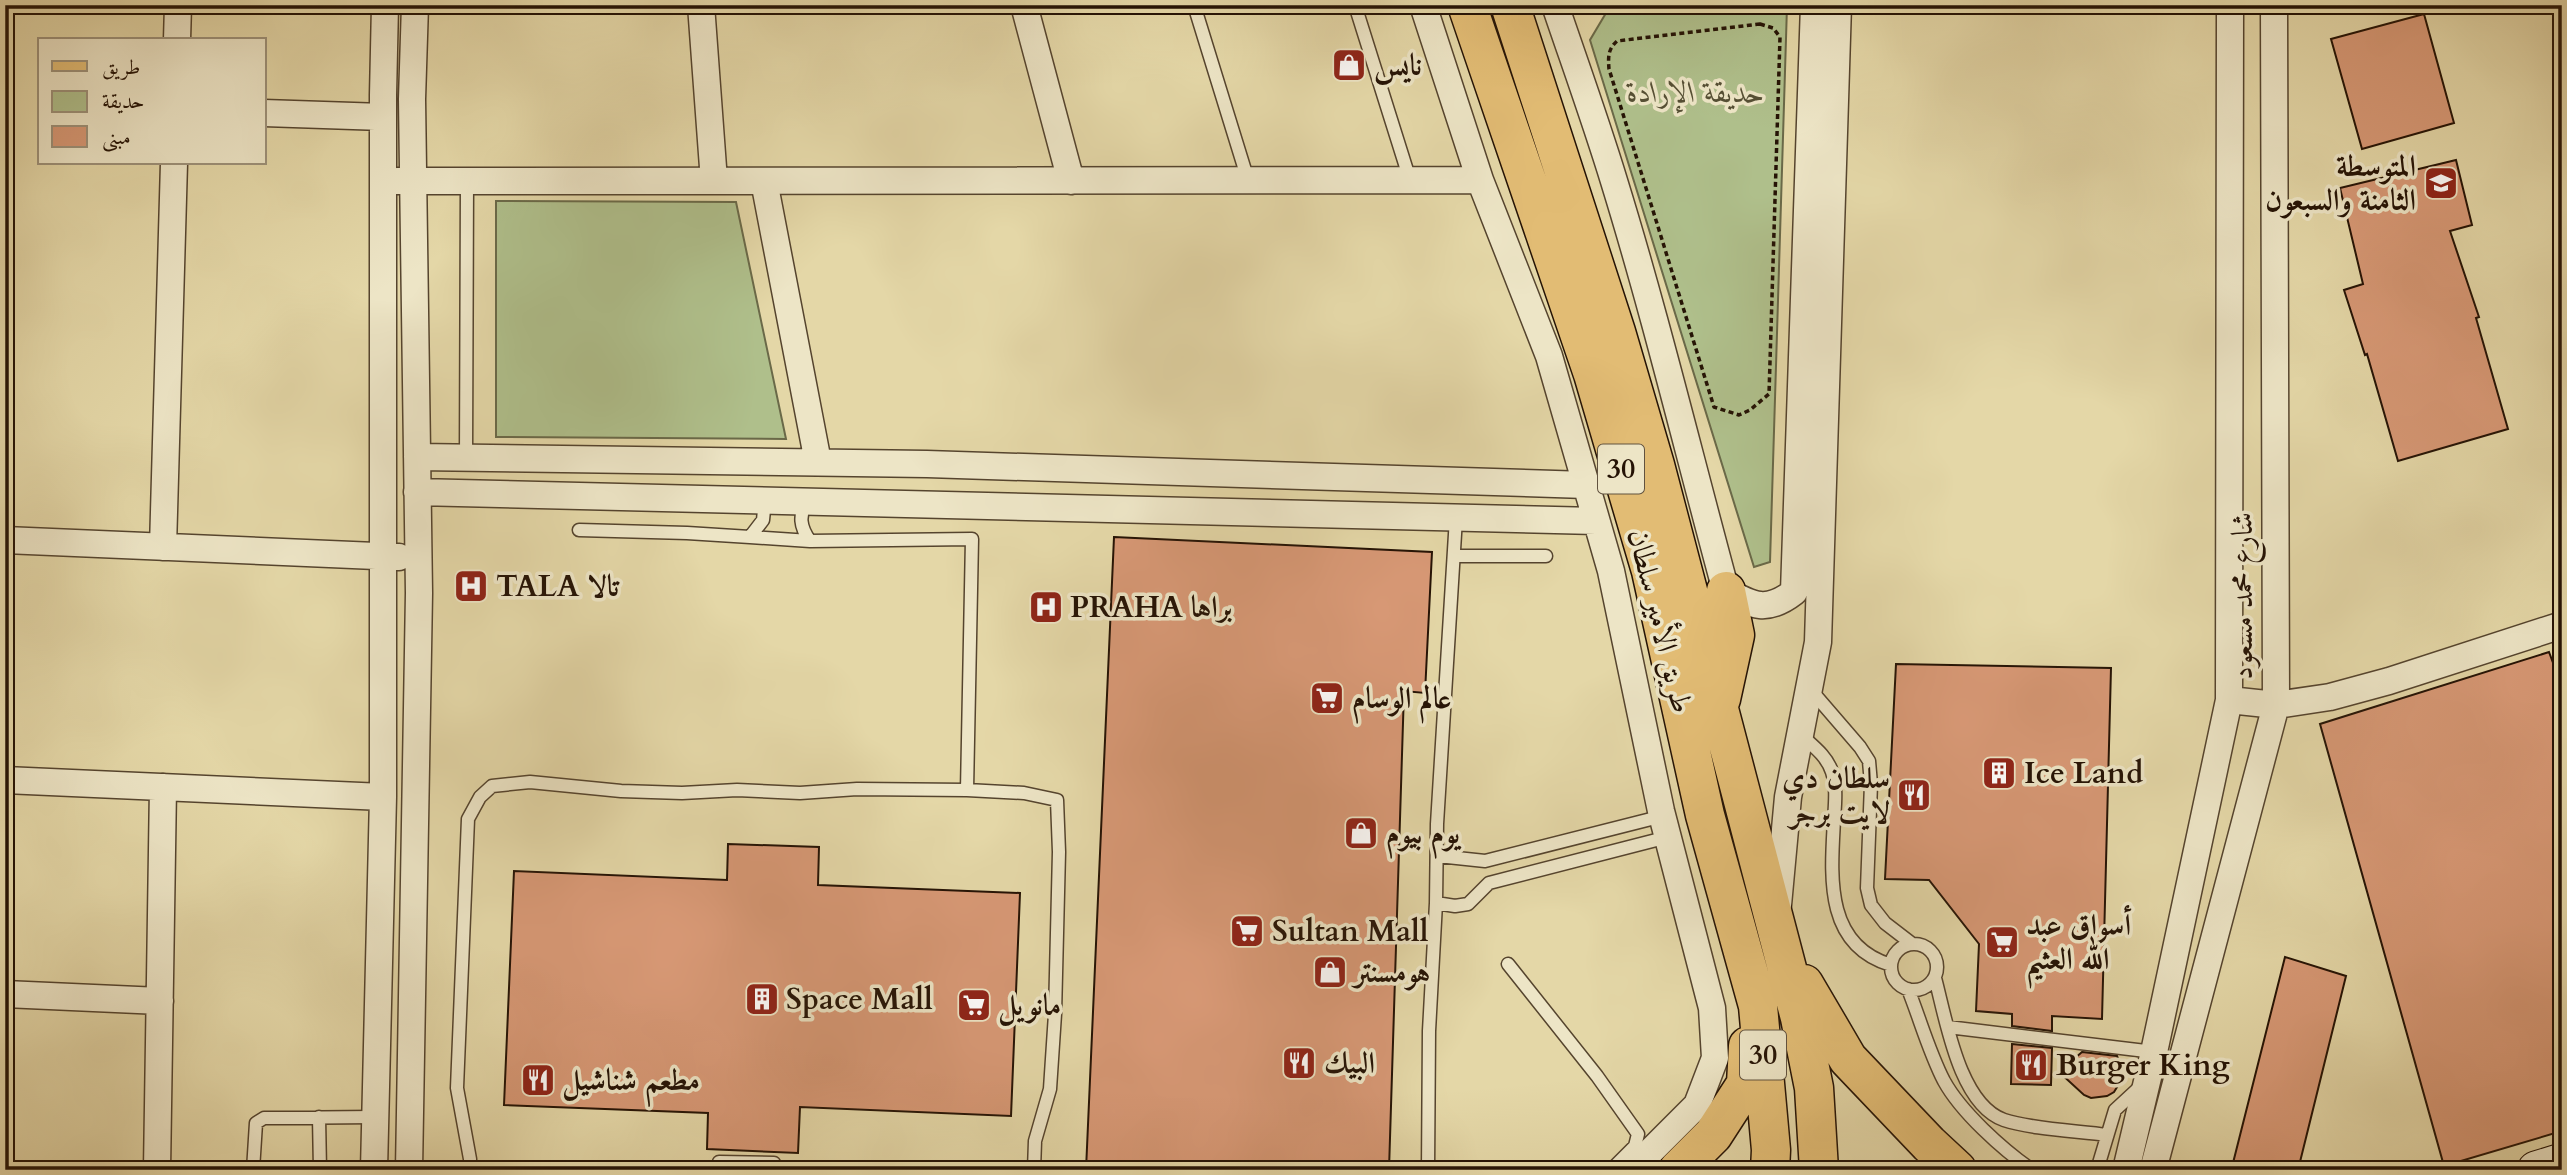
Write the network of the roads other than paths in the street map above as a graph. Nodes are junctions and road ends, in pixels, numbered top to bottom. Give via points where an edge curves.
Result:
1 (178, 5) edge
2 (385, 5) edge
3 (415, 5) edge
4 (701, 5) edge
5 (1024, 5) edge
6 (1194, 5) edge
7 (1355, 5) edge
8 (1423, 5) edge
9 (1467, 5) edge
10 (1510, 5) edge
11 (1555, 5) edge
12 (1814, 5) edge
13 (1838, 5) edge
14 (2230, 5) edge
15 (2274, 5) edge
16 (177, 38) edge
17 (1538, 92) junction
18 (1500, 106) junction
19 (266, 113) edge
20 (383, 117) junction
21 (174, 164) edge
22 (1248, 180) junction
23 (1409, 180) junction
24 (1480, 180) junction
25 (383, 181) junction
26 (413, 181) junction
27 (467, 181) junction
28 (714, 181) junction
29 (764, 181) junction
30 (1070, 181) junction
31 (417, 457) junction
32 (466, 458) junction
33 (818, 462) junction
34 (1586, 485) junction
35 (417, 492) junction
36 (765, 500) junction
37 (808, 501) junction
38 (1455, 518) junction
39 (1597, 521) junction
40 (579, 530) dead end
41 (750, 537) junction
42 (5, 540) edge
43 (810, 541) junction
44 (163, 547) junction
45 (1454, 556) junction
46 (1546, 556) dead end
47 (383, 557) junction
48 (418, 557) junction
49 (1726, 591) junction
50 (2562, 625) edge
51 (1810, 688) junction
52 (2228, 700) junction
53 (1719, 704) junction
54 (2276, 705) junction
55 (1798, 733) junction
56 (5, 780) edge
57 (163, 787) junction
58 (967, 790) junction
59 (383, 797) junction
60 (1665, 826) junction
61 (1438, 856) junction
62 (1436, 903) junction
63 (1776, 924) junction
64 (1740, 943) junction
65 (1911, 943) junction
66 (1508, 964) dead end
67 (1891, 965) junction
68 (1935, 978) junction
69 (1908, 989) junction
70 (5, 994) edge
71 (160, 1001) junction
72 (1948, 1027) junction
73 (2154, 1052) junction
74 (2147, 1080) junction
75 (319, 1117) junction
76 (375, 1117) junction
77 (2107, 1135) junction
78 (2562, 1162) edge
79 (157, 1170) edge
80 (253, 1170) edge
81 (320, 1170) edge
82 (374, 1170) edge
83 (409, 1170) edge
84 (470, 1170) edge
85 (719, 1170) edge
86 (774, 1170) edge
87 (1034, 1170) edge
88 (1428, 1170) edge
89 (1611, 1170) edge
90 (1632, 1170) edge
91 (1678, 1170) edge
92 (1770, 1170) edge
93 (1819, 1170) edge
94 (1957, 1170) edge
95 (2032, 1170) edge
96 (2097, 1170) edge
97 (2126, 1170) edge
98 (2153, 1170) edge
99 (2536, 1170) edge

1 - 16 street
2 - 20 street
3 - 26 street
4 - 28 street
5 - 30 street
6 - 22 lane
7 - 23 lane
8 - 24 street
9 - 18 main road, طريق الأمير سلطان / 30
10 - 17 main road, طريق الأمير سلطان / 30
11 - 49 street via 1618,194
12 - 49 street via 1794,592 1780,603 1766,606 1749,604
13 - 51 street via 1818,642
14 - 52 street, شارع محمد مسعود
15 - 54 street, شارع محمد مسعود
17 - 18 main road
17 - 53 main road, طريق الأمير سلطان / 30 via 1643,425
18 - 64 main road, طريق الأمير سلطان / 30 via 1593,374 1651,571 1704,815
19 - 20 street
20 - 25 street
21 - 44 street
22 - 23 street
22 - 30 street
23 - 24 street
24 - 34 street via 1549,356
25 - 26 street
25 - 47 street
26 - 27 street
26 - 31 street
27 - 28 street
27 - 32 lane
28 - 29 street
29 - 30 street
29 - 33 street
31 - 32 street
31 - 35 street
32 - 33 street
33 - 34 street
34 - 39 street
35 - 36 street
35 - 48 street
36 - 37 street
36 - 41 lane via 763,520
37 - 38 street
37 - 43 lane via 801,510 801,521
38 - 39 street
38 - 45 lane
39 - 60 street
40 - 41 lane
41 - 43 lane
42 - 44 street
43 - 58 lane via 971,540
44 - 47 street
45 - 46 lane
45 - 61 lane
47 - 48 street
47 - 59 street
48 - 83 street
49 - 53 main road via 1735,635
50 - 54 street via 2389,681
51 - 55 street
51 - 65 lane via 1869,761 1867,888 1871,905 1885,923
52 - 54 street
52 - 73 street, شارع محمد مسعود
53 - 63 main road, طريق الأمير سلطان / 30
54 - 98 street, شارع محمد مسعود
55 - 63 street
55 - 67 lane via 1825,757 1834,778 1831,874 1842,922 1862,953
56 - 57 street
57 - 59 street
57 - 71 street
58 - 84 lane via 682,793 530,782 492,786 468,819 457,1088
58 - 87 lane via 1057,800 1055,1014 1050,1089 1035,1141
59 - 76 street
60 - 61 lane via 1485,861
60 - 62 lane via 1489,883 1462,906
60 - 90 street via 1712,1008 1715,1058 1697,1105
61 - 62 lane
62 - 88 lane
63 - 93 main road, طريق الأمير سلطان / 30 via 1814,1087
63 - 94 main road via 1806,989 1847,1059
64 - 91 main road via 1749,1019 1746,1084 1713,1135
64 - 92 main road, طريق الأمير سلطان / 30 via 1758,1006
65 - 67 lane via 1901,947
65 - 68 lane via 1930,949 1938,968
66 - 89 lane via 1638,1134 1637,1143
67 - 69 lane via 1892,976
68 - 69 lane via 1928,986
68 - 72 lane
69 - 95 lane via 1953,1094 1986,1131
70 - 71 street
71 - 79 street
72 - 73 lane
72 - 77 lane via 1969,1086 1994,1115 2019,1124
73 - 74 street, شارع محمد مسعود
74 - 77 lane via 2115,1110
74 - 97 street, شارع محمد مسعود
75 - 76 lane
75 - 80 lane via 264,1118 256,1123
75 - 81 lane
76 - 82 street
77 - 96 lane
78 - 99 main road
85 - 86 lane via 719,1162 775,1163

